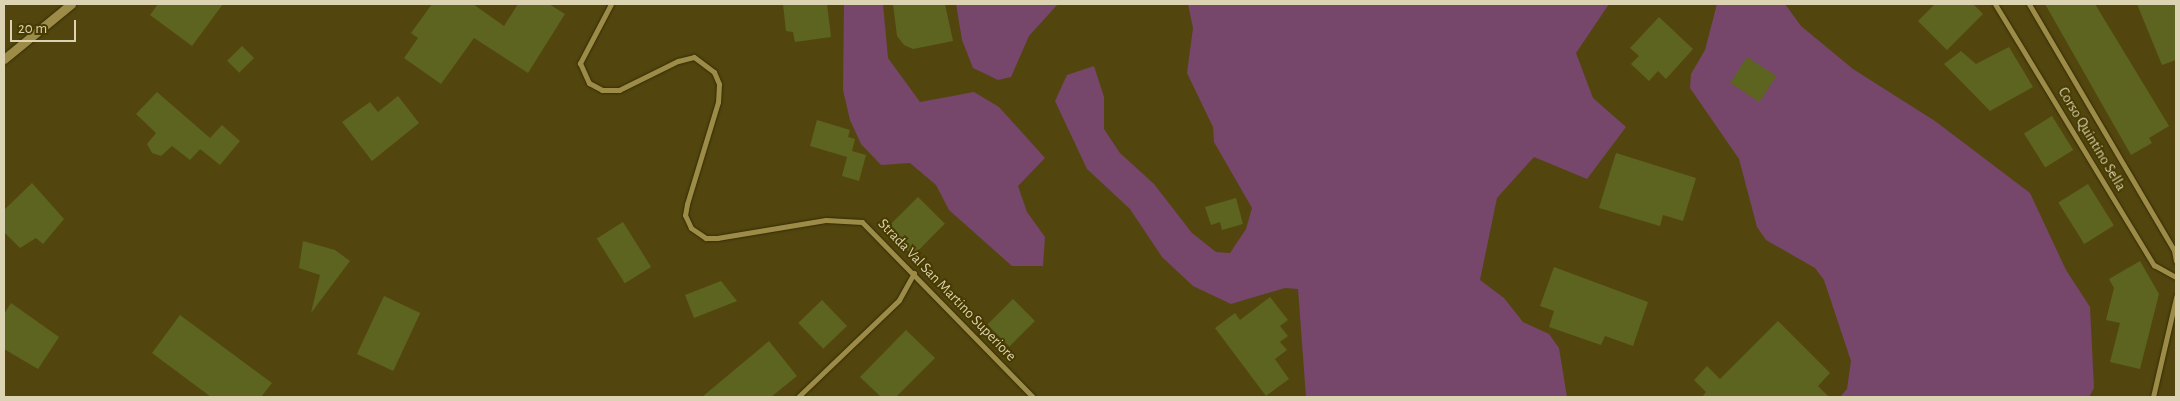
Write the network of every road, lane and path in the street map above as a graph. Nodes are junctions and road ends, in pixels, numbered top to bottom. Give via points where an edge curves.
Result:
1 (71, 4) edge
2 (610, 4) edge
3 (1995, 4) edge
4 (2029, 4) edge
5 (4, 59) edge
6 (2176, 261) edge
7 (914, 272) junction
8 (2176, 277) edge
9 (2176, 297) edge
10 (798, 397) edge
11 (1033, 397) edge
12 (2153, 397) edge

1 - 5 street
2 - 7 street, Strada Val San Martino Superiore via 580,63 589,84 602,90 619,90 678,60 694,57 714,72 719,84 718,102 687,204 685,216 691,228 706,238 717,238 826,220 862,222
3 - 8 street, Corso Quintino Sella via 2154,264
4 - 6 street, Corso Quintino Sella via 2174,250
7 - 10 street via 899,300
7 - 11 street, Strada Val San Martino Superiore
9 - 12 street

